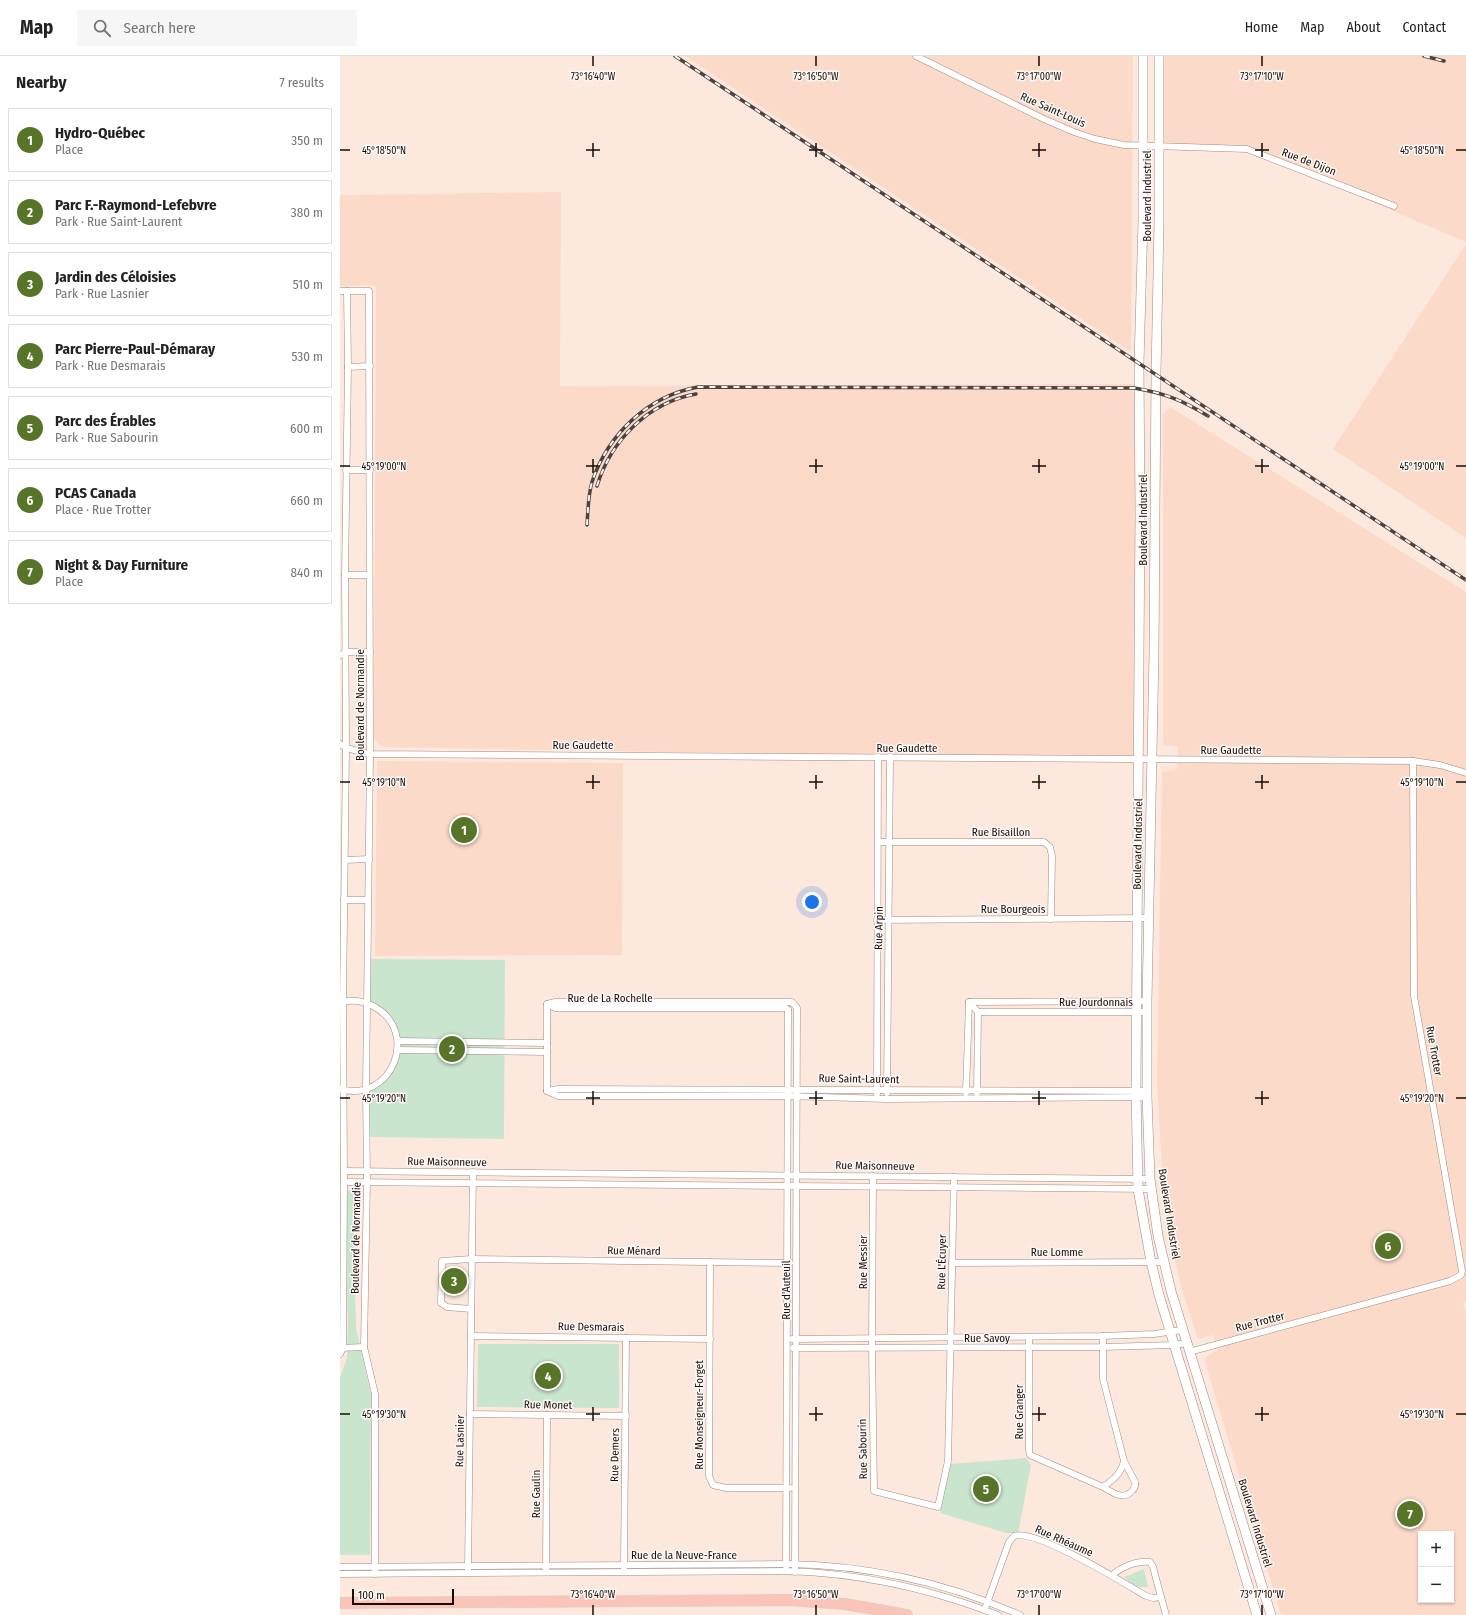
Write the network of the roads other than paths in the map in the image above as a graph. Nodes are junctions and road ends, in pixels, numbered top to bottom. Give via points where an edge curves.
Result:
1 (916, 56) edge
2 (1143, 56) edge
3 (1159, 56) edge
4 (1143, 146) junction
5 (1159, 146) junction
6 (1394, 206) dead end
7 (1143, 220) junction
8 (1159, 222) junction
9 (1142, 288) junction
10 (343, 291) edge
11 (1158, 300) junction
12 (370, 366) junction
13 (348, 367) junction
14 (346, 470) junction
15 (370, 470) junction
16 (1140, 513) junction
17 (1155, 516) junction
18 (345, 575) junction
19 (369, 575) junction
20 (1139, 601) junction
21 (1154, 605) junction
22 (1138, 651) junction
23 (347, 652) junction
24 (370, 652) junction
25 (1154, 653) junction
26 (340, 655) edge
27 (340, 744) edge
28 (346, 748) junction
29 (370, 754) junction
30 (878, 757) junction
31 (890, 757) junction
32 (1137, 759) junction
33 (1152, 760) junction
34 (1413, 761) junction
35 (1466, 773) edge
36 (878, 842) junction
37 (890, 842) junction
38 (369, 859) junction
39 (345, 860) junction
40 (344, 900) junction
41 (368, 900) junction
42 (1137, 918) junction
43 (1148, 918) junction
44 (1051, 919) junction
45 (877, 920) junction
46 (889, 920) junction
47 (1136, 1001) junction
48 (1147, 1001) junction
49 (342, 1002) edge
50 (969, 1002) junction
51 (1045, 1002) junction
52 (367, 1003) junction
53 (547, 1004) junction
54 (672, 1005) junction
55 (795, 1006) junction
56 (788, 1010) junction
57 (978, 1012) junction
58 (1045, 1012) junction
59 (1136, 1012) junction
60 (1147, 1012) junction
61 (398, 1041) junction
62 (443, 1041) junction
63 (547, 1043) junction
64 (398, 1050) junction
65 (443, 1051) junction
66 (547, 1052) junction
67 (366, 1089) junction
68 (673, 1089) junction
69 (788, 1089) junction
70 (797, 1089) junction
71 (341, 1090) edge
72 (877, 1090) junction
73 (887, 1090) junction
74 (966, 1090) junction
75 (547, 1091) junction
76 (977, 1091) junction
77 (1046, 1091) junction
78 (1136, 1094) junction
79 (1147, 1094) junction
80 (672, 1096) junction
81 (788, 1096) junction
82 (797, 1096) junction
83 (877, 1098) junction
84 (1046, 1098) junction
85 (887, 1099) junction
86 (966, 1099) junction
87 (976, 1099) junction
88 (344, 1171) junction
89 (367, 1172) junction
90 (473, 1172) junction
91 (549, 1173) junction
92 (633, 1174) junction
93 (712, 1175) junction
94 (788, 1175) junction
95 (797, 1176) junction
96 (874, 1176) junction
97 (954, 1177) junction
98 (1038, 1178) junction
99 (1138, 1179) junction
100 (1150, 1179) junction
101 (344, 1182) junction
102 (367, 1182) junction
103 (472, 1183) junction
104 (549, 1184) junction
105 (633, 1184) junction
106 (712, 1185) junction
107 (788, 1186) junction
108 (797, 1186) junction
109 (873, 1186) junction
110 (954, 1187) junction
111 (1038, 1188) junction
112 (1138, 1189) junction
113 (1151, 1189) junction
114 (471, 1259) junction
115 (710, 1262) junction
116 (1151, 1262) junction
117 (1163, 1262) junction
118 (787, 1263) junction
119 (796, 1263) junction
120 (952, 1263) junction
121 (471, 1309) junction
122 (1182, 1330) junction
123 (1170, 1332) junction
124 (471, 1336) junction
125 (1103, 1336) junction
126 (1029, 1337) junction
127 (626, 1338) junction
128 (873, 1338) junction
129 (950, 1338) junction
130 (710, 1339) junction
131 (787, 1339) junction
132 (796, 1339) junction
133 (1187, 1342) junction
134 (1174, 1345) junction
135 (364, 1347) junction
136 (1103, 1347) junction
137 (787, 1348) junction
138 (796, 1348) junction
139 (872, 1348) junction
140 (950, 1348) junction
141 (1029, 1348) junction
142 (341, 1349) edge
143 (1189, 1352) junction
144 (470, 1414) junction
145 (547, 1415) junction
146 (626, 1416) junction
147 (1124, 1462) junction
148 (1103, 1487) junction
149 (787, 1488) junction
150 (795, 1488) junction
151 (786, 1564) junction
152 (795, 1564) junction
153 (624, 1565) junction
154 (468, 1566) junction
155 (546, 1566) junction
156 (340, 1567) edge
157 (375, 1567) junction
158 (786, 1571) junction
159 (795, 1572) junction
160 (546, 1573) junction
161 (624, 1573) junction
162 (340, 1574) edge
163 (375, 1574) junction
164 (468, 1574) junction
165 (1112, 1575) junction
166 (1161, 1597) junction
167 (340, 1602) edge
168 (987, 1602) junction
169 (985, 1610) junction
170 (907, 1615) edge
171 (998, 1615) edge
172 (1020, 1615) edge
173 (1166, 1615) edge
174 (1256, 1615) edge
175 (1271, 1615) edge

1 - 4 street, Rue Saint-Louis via 1074,132 1124,145
2 - 4 street, Boulevard Industriel
3 - 5 street, Boulevard Industriel
4 - 5 street, Rue de Dijon
4 - 7 street, Boulevard Industriel
5 - 6 street, Rue de Dijon via 1247,149
5 - 8 street, Boulevard Industriel
7 - 8 street
7 - 9 street, Boulevard Industriel
8 - 11 street, Boulevard Industriel
9 - 11 street
9 - 16 street, Boulevard Industriel via 1139,363
10 - 12 street, Boulevard de Normandie via 369,291
10 - 13 street, Boulevard de Normandie
11 - 17 street, Boulevard Industriel
12 - 13 street
12 - 15 street, Boulevard de Normandie
13 - 14 street, Boulevard de Normandie
14 - 15 street
14 - 18 street, Boulevard de Normandie
15 - 19 street, Boulevard de Normandie
16 - 17 street
16 - 20 street, Boulevard Industriel
17 - 21 street, Boulevard Industriel
18 - 19 street
18 - 23 street, Boulevard de Normandie
19 - 24 street, Boulevard de Normandie
20 - 21 street
20 - 22 street, Boulevard Industriel
21 - 25 street, Boulevard Industriel
22 - 25 street
22 - 32 street, Boulevard Industriel
23 - 24 street
23 - 26 street
23 - 28 street, Boulevard de Normandie
24 - 29 street, Boulevard de Normandie
25 - 33 street, Boulevard Industriel
27 - 28 street, Rue Gaudette
28 - 29 street, Rue Gaudette
28 - 39 street, Boulevard de Normandie
29 - 30 street, Rue Gaudette
29 - 38 street, Boulevard de Normandie
30 - 31 street, Rue Gaudette
30 - 36 street, Rue Arpin
31 - 32 street, Rue Gaudette
31 - 37 street, Rue Arpin
32 - 33 street, Rue Gaudette
32 - 42 street, Boulevard Industriel
33 - 34 street, Rue Gaudette
33 - 43 street, Boulevard Industriel
34 - 35 street, Rue Gaudette via 1440,765
34 - 143 street, Rue Trotter via 1414,996 1462,1271 1457,1279
36 - 37 street, Rue Bisaillon
36 - 45 street, Rue Arpin
37 - 44 street, Rue Bisaillon via 1044,842 1050,847 1052,856
37 - 46 street, Rue Arpin
38 - 39 street
38 - 41 street, Boulevard de Normandie
39 - 40 street, Boulevard de Normandie
40 - 41 street
40 - 49 street, Boulevard de Normandie
41 - 52 street, Boulevard de Normandie
42 - 43 street, Rue Bourgeois
42 - 44 street, Rue Bourgeois
42 - 47 street, Boulevard Industriel
43 - 48 street, Boulevard Industriel
44 - 46 street, Rue Bourgeois
45 - 46 street, Rue Bourgeois
45 - 72 street, Rue Arpin
46 - 73 street, Rue Arpin
47 - 48 street, Rue Jourdonnais
47 - 51 street, Rue Jourdonnais
47 - 59 street, Boulevard Industriel
48 - 60 street, Boulevard Industriel
49 - 52 street
49 - 71 street, Boulevard de Normandie
50 - 51 street, Rue Jourdonnais
50 - 57 street
50 - 74 street
51 - 58 street, Rue Jourdonnais
52 - 61 street via 388,1017 395,1028
52 - 67 street, Boulevard de Normandie
53 - 54 street, Rue de La Rochelle via 555,1002
53 - 54 street, Rue de La Rochelle via 555,1008
53 - 63 street
54 - 55 street, Rue de La Rochelle via 786,1002
54 - 56 street, Rue de La Rochelle
55 - 56 street
55 - 70 street, Rue d'Auteuil
56 - 69 street, Rue d'Auteuil
57 - 58 street, Rue Jourdonnais
57 - 76 street
58 - 59 street, Rue Jourdonnais
59 - 60 street, Rue Jourdonnais
59 - 78 street, Boulevard Industriel
60 - 79 street, Boulevard Industriel
61 - 62 street
61 - 64 street
62 - 63 street
62 - 65 street
63 - 66 street
64 - 65 street
64 - 67 street via 395,1063 388,1075 378,1084
65 - 66 street
66 - 75 street
67 - 71 street
67 - 89 street, Boulevard de Normandie
68 - 69 street, Rue Saint-Laurent
68 - 75 street, Rue Saint-Laurent
68 - 80 street
69 - 70 street, Rue Saint-Laurent
69 - 81 street, Rue d'Auteuil
70 - 72 street, Rue Saint-Laurent
70 - 82 street, Rue d'Auteuil
71 - 88 street, Boulevard de Normandie
72 - 73 street, Rue Saint-Laurent
72 - 83 street, Rue Arpin
73 - 74 street, Rue Saint-Laurent
73 - 85 street, Rue Arpin
74 - 76 street, Rue Saint-Laurent
74 - 86 street
75 - 80 street, Rue Saint-Laurent via 558,1096
76 - 77 street, Rue Saint-Laurent
76 - 87 street
77 - 78 street, Rue Saint-Laurent
77 - 84 street
78 - 79 street, Rue Saint-Laurent
78 - 84 street, Rue Saint-Laurent
78 - 99 street, Boulevard Industriel
79 - 100 street, Boulevard Industriel
80 - 81 street, Rue Saint-Laurent
81 - 82 street, Rue Saint-Laurent
81 - 94 street, Rue d'Auteuil
82 - 83 street, Rue Saint-Laurent
82 - 95 street, Rue d'Auteuil
83 - 85 street, Rue Saint-Laurent
84 - 87 street, Rue Saint-Laurent
85 - 86 street, Rue Saint-Laurent
86 - 87 street, Rue Saint-Laurent
88 - 89 street, Rue Maisonneuve
88 - 101 street, Boulevard de Normandie
89 - 90 street, Rue Maisonneuve
89 - 102 street, Boulevard de Normandie
90 - 91 street, Rue Maisonneuve
90 - 103 street, Rue Lasnier
91 - 92 street, Rue Maisonneuve
91 - 104 street
92 - 93 street, Rue Maisonneuve
92 - 105 street
93 - 94 street, Rue Maisonneuve
93 - 106 street
94 - 95 street, Rue Maisonneuve
94 - 107 street, Rue d'Auteuil
95 - 96 street, Rue Maisonneuve
95 - 108 street, Rue d'Auteuil
96 - 97 street, Rue Maisonneuve
96 - 109 street, Rue Messier
97 - 98 street, Rue Maisonneuve
97 - 110 street, Rue L'Écuyer
98 - 99 street, Rue Maisonneuve
98 - 111 street
99 - 100 street, Rue Maisonneuve
99 - 112 street, Boulevard Industriel
100 - 113 street, Boulevard Industriel
101 - 102 street, Rue Maisonneuve
101 - 142 street, Boulevard de Normandie
102 - 103 street, Rue Maisonneuve
102 - 135 street, Boulevard de Normandie
103 - 104 street, Rue Maisonneuve
103 - 114 street, Rue Lasnier
104 - 105 street, Rue Maisonneuve
105 - 106 street, Rue Maisonneuve
106 - 107 street, Rue Maisonneuve
107 - 108 street, Rue Maisonneuve
107 - 118 street, Rue d'Auteuil
108 - 109 street, Rue Maisonneuve
108 - 119 street, Rue d'Auteuil
109 - 110 street, Rue Maisonneuve
109 - 128 street, Rue Messier
110 - 111 street, Rue Maisonneuve
110 - 120 street, Rue L'Écuyer
111 - 112 street, Rue Maisonneuve
112 - 113 street, Rue Maisonneuve
112 - 116 street, Boulevard Industriel
113 - 117 street, Boulevard Industriel
114 - 115 street, Rue Ménard
114 - 121 street, Rue Lasnier
114 - 121 street via 442,1261 441,1303 447,1307
115 - 118 street, Rue Ménard
115 - 130 street, Rue Monseigneur-Forget
116 - 117 street, Rue Lomme
116 - 120 street, Rue Lomme
116 - 123 street, Boulevard Industriel
117 - 122 street, Boulevard Industriel
118 - 119 street, Rue Ménard
118 - 131 street, Rue d'Auteuil
119 - 132 street, Rue d'Auteuil
120 - 129 street, Rue L'Écuyer
121 - 124 street, Rue Lasnier
122 - 123 street, Rue Savoy
122 - 133 street, Boulevard Industriel
123 - 125 street, Rue Savoy
123 - 134 street, Boulevard Industriel
124 - 127 street, Rue Desmarais
124 - 144 street, Rue Lasnier
125 - 126 street, Rue Savoy
125 - 136 street, Rue Granger
126 - 129 street, Rue Savoy
126 - 141 street, Rue Granger
127 - 130 street, Rue Desmarais
127 - 146 street, Rue Demers
128 - 129 street, Rue Savoy
128 - 132 street, Rue Savoy
128 - 139 street, Rue Messier
129 - 140 street, Rue L'Écuyer
130 - 149 street, Rue Monseigneur-Forget via 709,1476 713,1485 726,1488
131 - 132 street, Rue Savoy
131 - 137 street, Rue d'Auteuil
132 - 138 street, Rue d'Auteuil
133 - 134 street, Rue Savoy
133 - 143 street, Boulevard Industriel
134 - 136 street, Rue Savoy
134 - 174 street, Boulevard Industriel
135 - 142 street
135 - 157 street, Boulevard de Normandie via 376,1394
136 - 141 street, Rue Savoy
136 - 147 street, Rue Granger via 1103,1379
137 - 138 street, Rue Savoy
137 - 149 street, Rue d'Auteuil
138 - 139 street, Rue Savoy
138 - 150 street, Rue d'Auteuil
139 - 140 street, Rue Savoy
139 - 140 street, Rue Sabourin via 874,1491 938,1507 948,1461
140 - 141 street, Rue Savoy
141 - 148 street, Rue Granger via 1030,1455
143 - 175 street, Boulevard Industriel
144 - 145 street, Rue Monet
144 - 154 street, Rue Lasnier
145 - 146 street, Rue Monet
145 - 155 street, Rue Gaulin
146 - 153 street, Rue Demers
147 - 148 street via 1119,1475
147 - 148 street, Rue Granger via 1135,1482 1136,1486 1132,1491 1122,1496
149 - 150 street, Rue Monseigneur-Forget
149 - 151 street, Rue d'Auteuil
150 - 152 street, Rue d'Auteuil
151 - 152 street, Rue de la Neuve-France
151 - 153 street, Rue de la Neuve-France
151 - 158 street, Rue d'Auteuil
152 - 159 street, Rue d'Auteuil
152 - 168 street, Rue de la Neuve-France via 896,1576
153 - 155 street, Rue de la Neuve-France
153 - 161 street, Rue Demers
154 - 155 street, Rue de la Neuve-France
154 - 157 street, Rue de la Neuve-France
154 - 164 street, Rue Lasnier
155 - 160 street, Rue Gaulin
156 - 157 street, Rue de la Neuve-France
157 - 163 street, Boulevard de Normandie
158 - 159 street, Rue de la Neuve-France
158 - 161 street, Rue de la Neuve-France
159 - 169 street, Rue de la Neuve-France via 836,1574 888,1583 935,1594
160 - 161 street, Rue de la Neuve-France
160 - 164 street, Rue de la Neuve-France
162 - 163 street, Rue de la Neuve-France
163 - 164 street, Rue de la Neuve-France
165 - 166 street, Rue Rhéaume via 1146,1596
165 - 166 street via 1119,1569 1143,1561 1150,1562
165 - 168 street, Rue Rhéaume via 1027,1535 1016,1535 1008,1545
166 - 173 street
167 - 170 highway via 788,1600 845,1604
168 - 169 street, Rue Rhéaume
168 - 172 street, Rue de la Neuve-France
169 - 171 street, Rue de la Neuve-France

